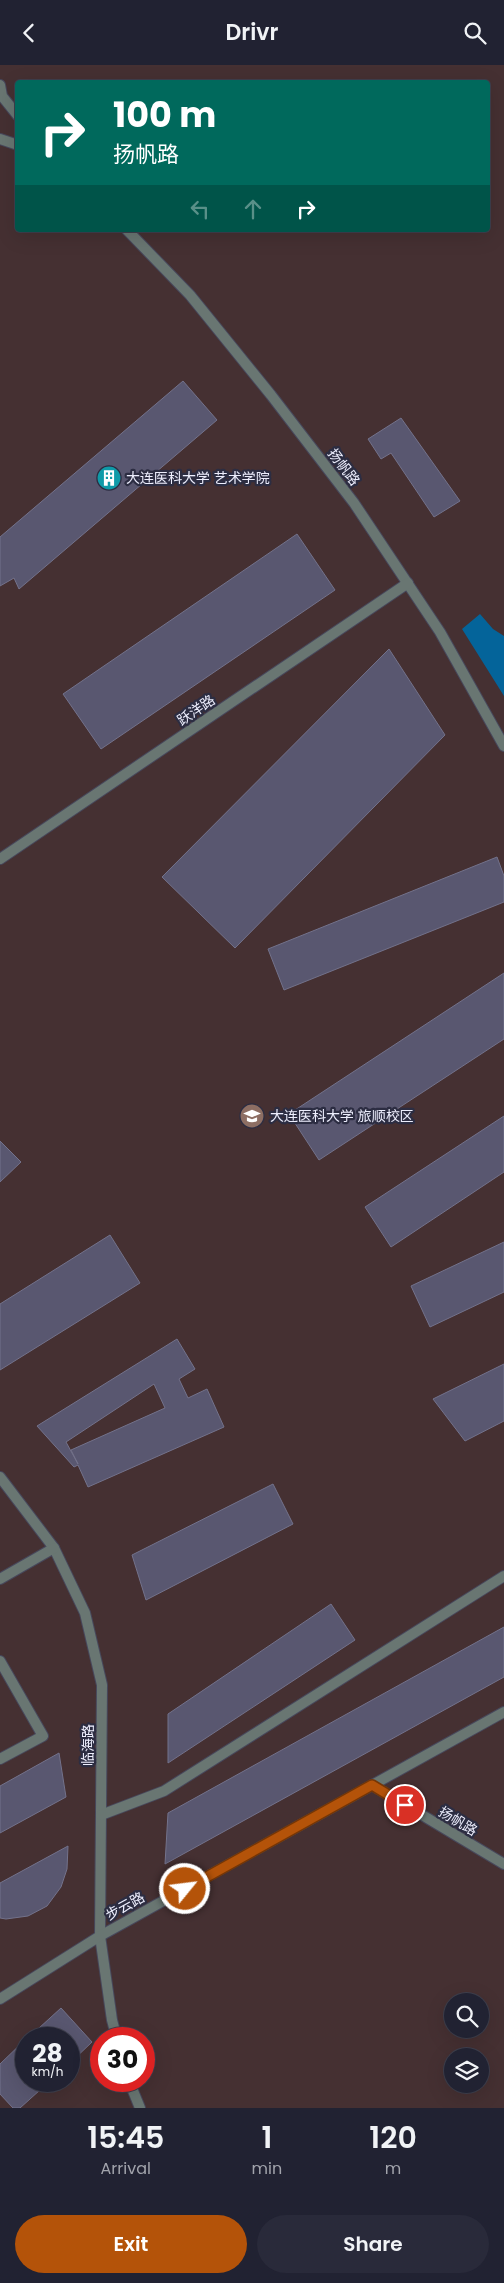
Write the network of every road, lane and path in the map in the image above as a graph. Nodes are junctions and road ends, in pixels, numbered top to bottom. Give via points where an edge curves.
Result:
1 (0, 85) edge
2 (15, 111) edge
3 (0, 139) edge
4 (15, 144) edge
5 (129, 232) edge
6 (408, 583) junction
7 (504, 746) edge
8 (0, 859) edge
9 (0, 1477) edge
10 (54, 1548) junction
11 (504, 1576) edge
12 (0, 1579) edge
13 (0, 1661) edge
14 (504, 1712) edge
15 (0, 1759) edge
16 (372, 1785) junction
17 (101, 1815) junction
18 (504, 1864) edge
19 (100, 1936) junction
20 (0, 1999) edge
21 (114, 2027) edge
22 (133, 2092) edge
23 (140, 2108) edge

1 - 2 street via 2,96
3 - 4 street
5 - 6 street, 扬帆路 via 190,295 271,395 354,503
6 - 7 street, 扬帆路 via 440,631
6 - 8 street, 跃洋路
9 - 10 street, 临海路
10 - 12 street
10 - 17 street, 临海路 via 85,1613 102,1685
11 - 17 street via 164,1791
13 - 15 street via 43,1736
14 - 16 street, 步云路
16 - 18 street, 扬帆路
16 - 19 street, 步云路
17 - 19 street, 临海路
19 - 20 street, 步云路
19 - 21 street, 临海路
22 - 23 street

